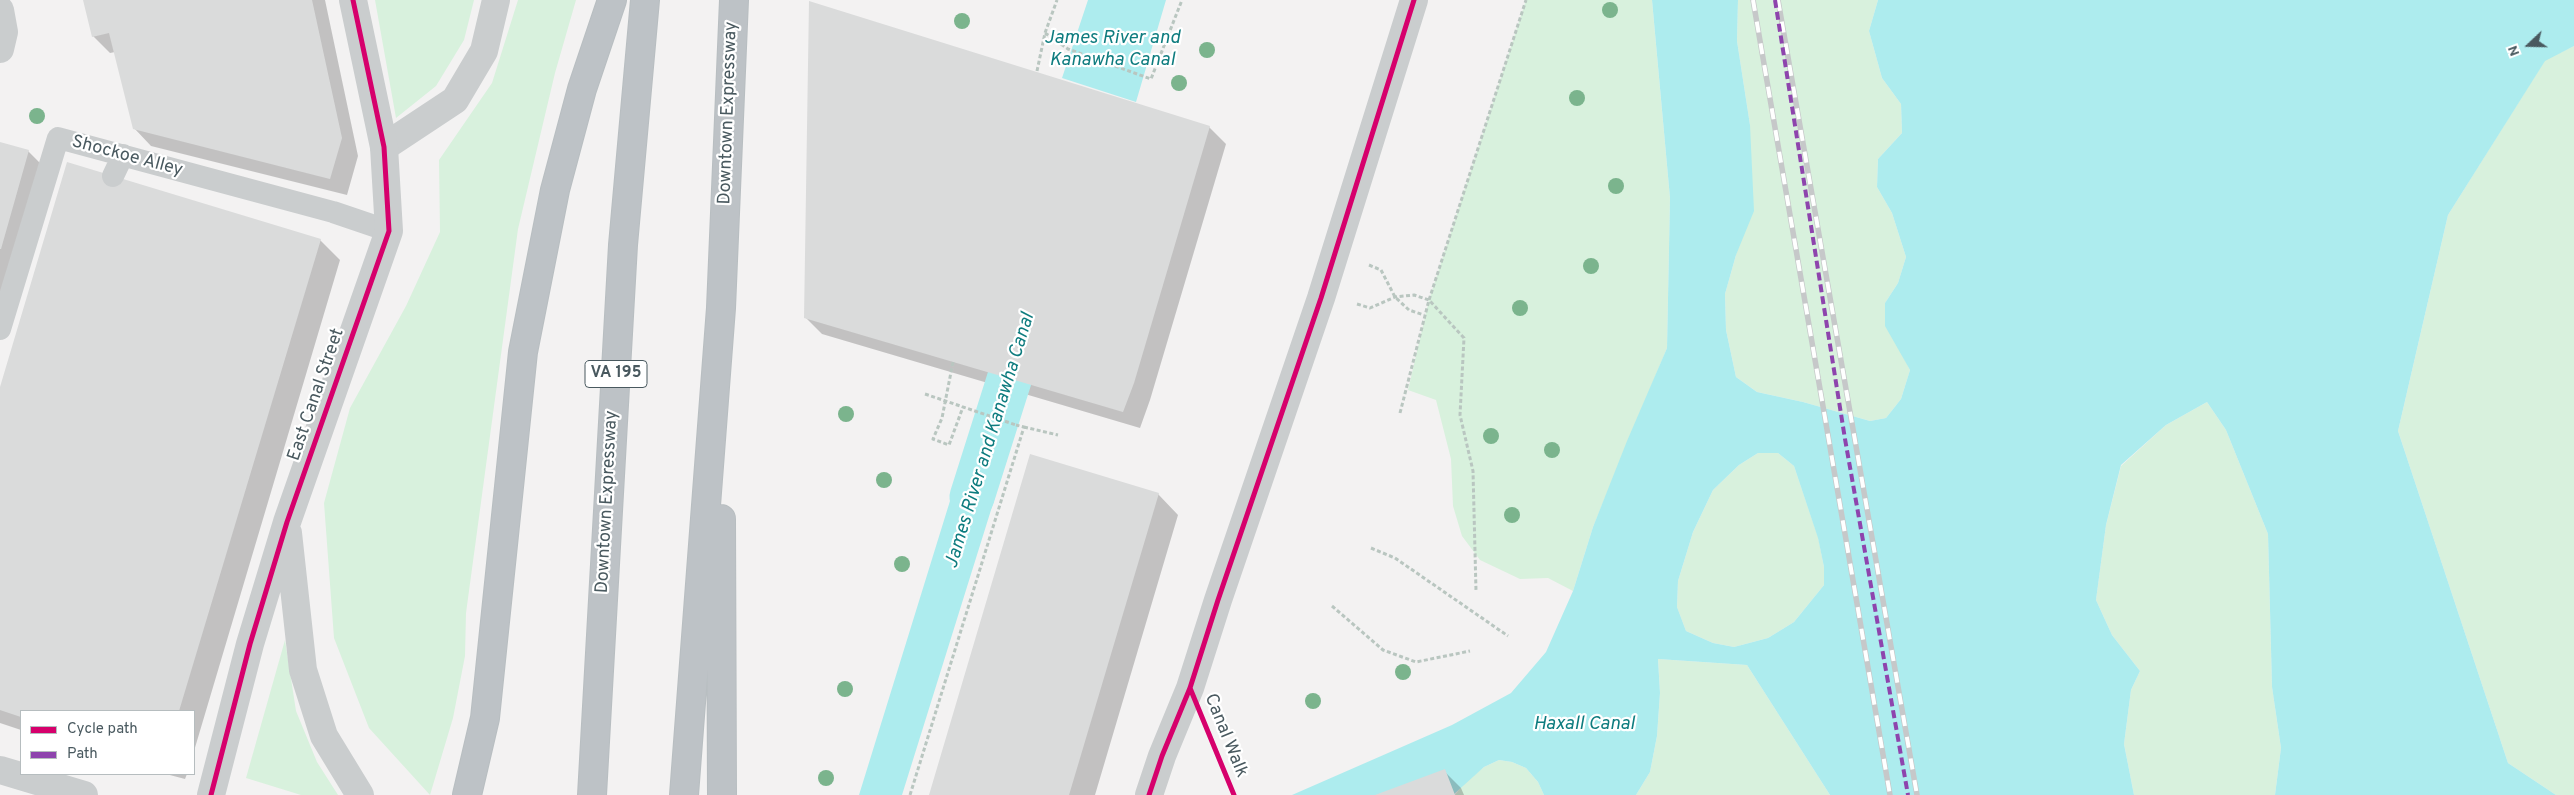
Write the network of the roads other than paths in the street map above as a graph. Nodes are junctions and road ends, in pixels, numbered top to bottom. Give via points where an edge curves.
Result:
1 (354, 0) edge
2 (496, 0) edge
3 (612, 0) edge
4 (644, 0) edge
5 (734, 0) edge
6 (1414, 0) edge
7 (0, 10) edge
8 (0, 49) edge
9 (384, 147) junction
10 (123, 155) junction
11 (113, 176) dead end
12 (389, 232) junction
13 (721, 308) junction
14 (0, 329) edge
15 (287, 522) junction
16 (0, 770) edge
17 (84, 795) edge
18 (211, 795) edge
19 (360, 795) edge
20 (467, 795) edge
21 (592, 795) edge
22 (684, 795) edge
23 (722, 795) edge
24 (1149, 795) edge

1 - 9 street, East Canal Street
2 - 9 street via 484,51 455,100
3 - 20 highway via 582,88 555,190 523,352 485,718
4 - 21 highway, Downtown Expressway / VA 195 via 623,246
5 - 13 highway, Downtown Expressway
6 - 24 street via 1321,298 1190,688
7 - 8 street via 4,32
9 - 12 street, East Canal Street
10 - 11 lane
10 - 12 lane, Shockoe Alley via 332,212
10 - 14 lane, Shockoe Alley via 58,138
12 - 15 street, East Canal Street
13 - 22 highway, Downtown Expressway
13 - 23 highway
15 - 18 street, East Canal Street via 250,644
15 - 19 street via 304,670 324,736
16 - 17 street

